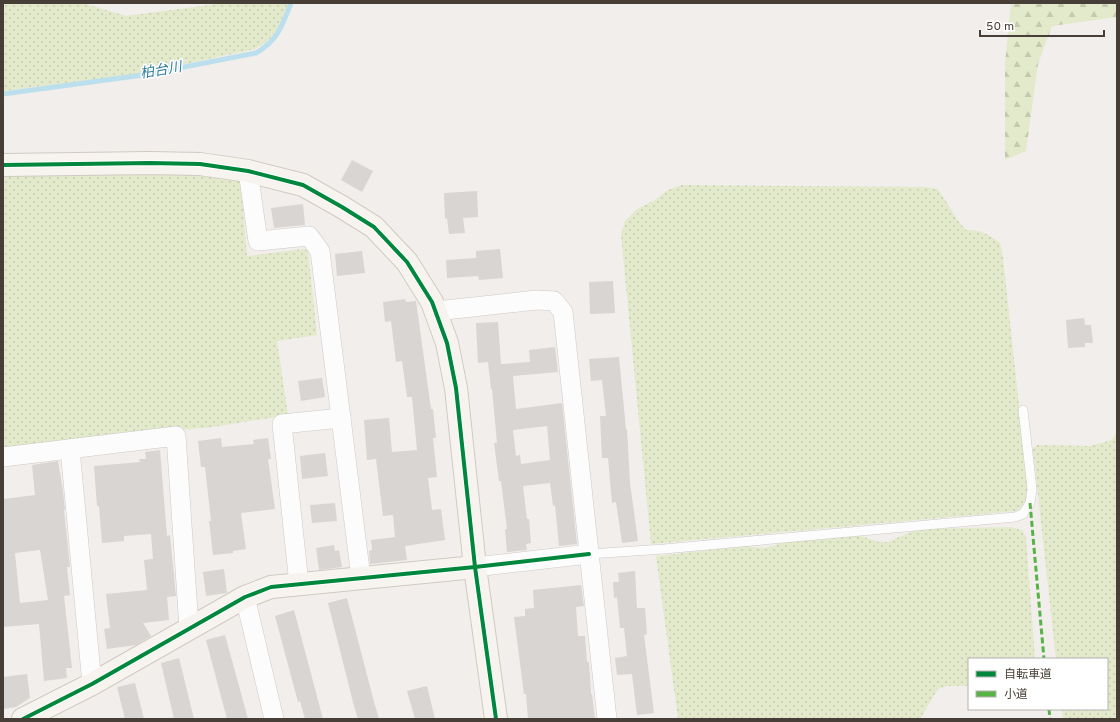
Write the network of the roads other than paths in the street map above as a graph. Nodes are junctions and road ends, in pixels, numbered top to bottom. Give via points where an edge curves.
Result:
1 (3, 166) edge
2 (248, 171) junction
3 (436, 311) junction
4 (1023, 410) dead end
5 (341, 418) junction
6 (70, 449) junction
7 (3, 457) edge
8 (589, 554) junction
9 (475, 567) junction
10 (361, 578) junction
11 (299, 584) junction
12 (245, 597) junction
13 (189, 628) junction
14 (92, 684) junction
15 (23, 719) edge
16 (274, 719) edge
17 (496, 719) edge
18 (607, 719) edge

1 - 2 street via 157,163 200,164
2 - 3 street via 303,185 374,227 407,262
2 - 5 street via 258,241 308,236 320,251
3 - 8 street via 537,300 554,301 563,312
3 - 9 street via 447,343 456,388
4 - 8 lane via 1032,489 1030,503 1023,514 672,549
5 - 10 street
5 - 11 street via 282,424
6 - 7 street
6 - 13 street via 176,436
6 - 14 street
8 - 9 street
8 - 18 street
9 - 10 street
9 - 17 street
10 - 11 street
11 - 12 street via 271,587
12 - 13 street
12 - 16 street
13 - 14 street
14 - 15 street

